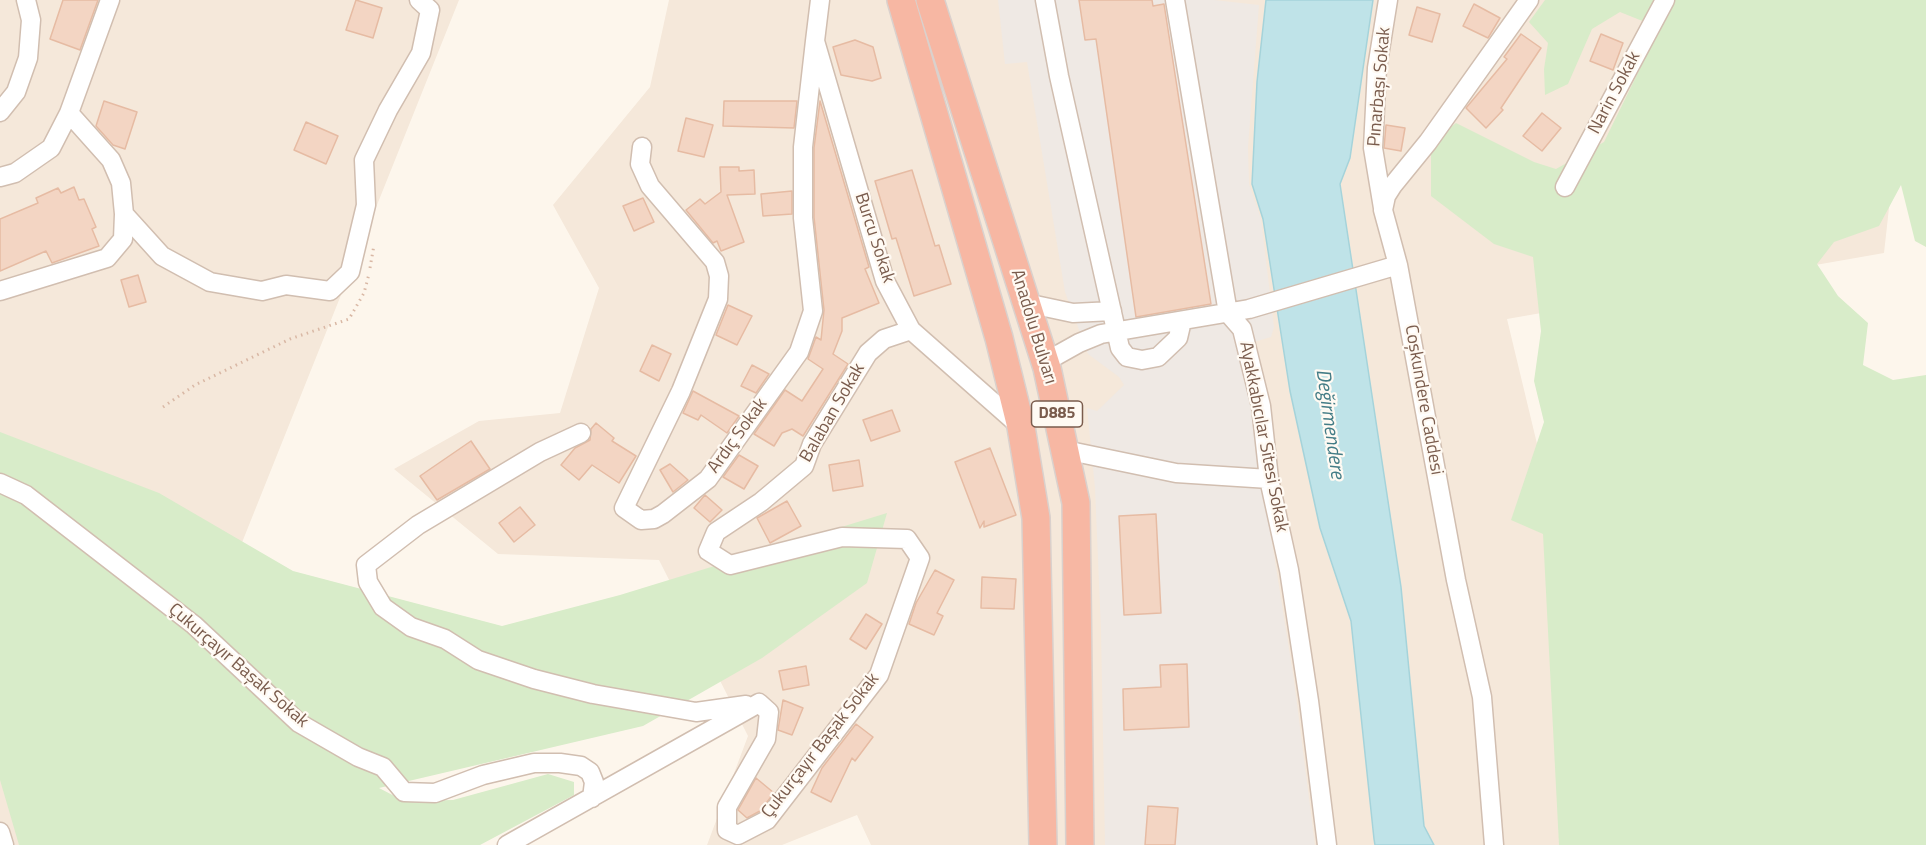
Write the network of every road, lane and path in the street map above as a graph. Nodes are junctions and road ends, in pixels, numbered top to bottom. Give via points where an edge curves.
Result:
1 (26, 0) edge
2 (110, 0) edge
3 (419, 0) edge
4 (820, 0) edge
5 (902, 0) edge
6 (930, 0) edge
7 (1045, 0) edge
8 (1175, 0) edge
9 (1388, 0) edge
10 (1529, 0) edge
11 (1665, 0) edge
12 (815, 41) junction
13 (0, 112) edge
14 (69, 113) junction
15 (642, 147) dead end
16 (0, 177) edge
17 (1565, 187) dead end
18 (1383, 210) junction
19 (124, 214) junction
20 (373, 239) dead end
21 (1392, 267) junction
22 (0, 291) edge
23 (1026, 303) junction
24 (1112, 312) junction
25 (1228, 313) junction
26 (1182, 321) junction
27 (911, 330) junction
28 (1116, 332) junction
29 (1045, 362) junction
30 (163, 407) dead end
31 (1021, 427) junction
32 (581, 433) dead end
33 (1065, 450) junction
34 (1269, 478) junction
35 (0, 483) edge
36 (708, 551) joint
37 (759, 703) junction
38 (592, 798) junction
39 (0, 832) edge
40 (4, 845) edge
41 (507, 845) edge
42 (1043, 845) edge
43 (1080, 845) edge
44 (1327, 845) edge
45 (1494, 845) edge

1 - 13 street via 31,20 28,58 16,92
2 - 14 street
3 - 19 street via 430,10 421,53 364,160 366,205 350,272 330,291 286,285 262,291 210,282 162,256
4 - 12 street, Burcu Sokak
5 - 31 highway, Anadolu Bulvarı / D885
6 - 23 highway, Anadolu Bulvarı / D885
7 - 24 street
8 - 25 street, Ayakkabıcılar Sitesi Sokak
9 - 18 street, Pınarbaşı Sokak via 1377,68 1373,148
10 - 18 street via 1393,185
11 - 17 street, Narin Sokak
12 - 15 street, Ardıç Sokak via 803,147 803,218 813,312 799,352 708,478 663,514 641,520 624,508 681,391 718,299 719,276 715,262 650,186 640,164
12 - 27 street, Burcu Sokak via 885,281
14 - 16 street via 51,148 15,173
14 - 19 street via 111,160 121,183
18 - 21 street, Coşkundere Caddesi
19 - 22 street via 123,239 107,258
20 - 30 path via 375,250 364,293 349,319 290,339 195,386
21 - 25 street
21 - 45 street, Coşkundere Caddesi via 1482,697
23 - 24 street via 1073,313
23 - 29 highway, Anadolu Bulvarı / D885
24 - 28 street
25 - 26 street
25 - 34 street, Ayakkabıcılar Sitesi Sokak via 1242,329 1250,356 1261,406
26 - 28 street
26 - 28 street via 1178,338 1170,348 1150,359 1127,357 1119,348
27 - 31 street, Burcu Sokak
27 - 36 street, Balaban Sokak via 884,339 868,353 812,444 804,466 716,532
28 - 29 street via 1079,343
29 - 33 highway, Anadolu Bulvarı / D885
31 - 42 highway, Anadolu Bulvarı / D885 via 1036,518
32 - 37 street via 540,452 418,525 366,565 368,582 383,607 411,627 445,639 478,660 583,692 696,712
33 - 34 street via 1176,472
33 - 43 highway, Anadolu Bulvarı / D885 via 1076,503
34 - 44 street, Ayakkabıcılar Sitesi Sokak via 1289,570
35 - 38 street, Çukurçayır Başak Sokak via 26,495 194,625 299,723 383,767 404,792 435,793 483,775 534,763 560,763 581,766 590,772 594,782
36 - 37 street, Çukurçayır Başak Sokak via 730,565 842,537 907,539 920,558 879,675 767,820 738,835 727,830 727,807 766,738 769,712
37 - 38 street
38 - 41 street
39 - 40 street

